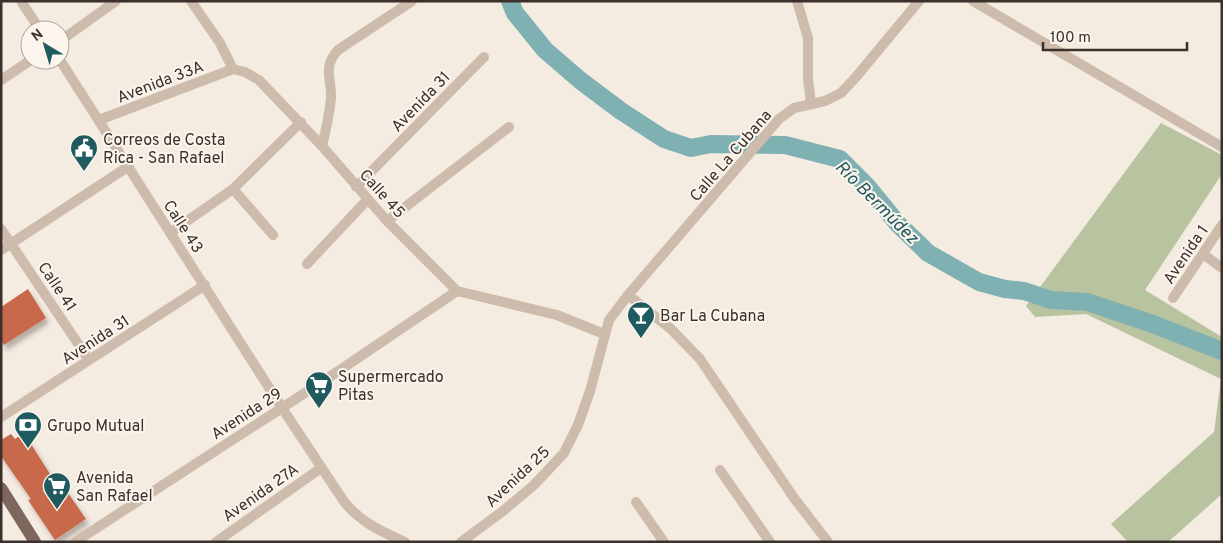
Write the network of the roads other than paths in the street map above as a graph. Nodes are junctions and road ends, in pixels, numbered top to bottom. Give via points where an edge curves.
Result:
1 (21, 1) edge
2 (116, 1) edge
3 (191, 1) edge
4 (412, 1) edge
5 (797, 1) edge
6 (919, 1) edge
7 (973, 1) edge
8 (33, 20) edge
9 (70, 33) edge
10 (484, 57) dead end
11 (20, 68) edge
12 (233, 69) junction
13 (66, 70) edge
14 (1, 80) edge
15 (811, 103) junction
16 (98, 120) junction
17 (301, 122) junction
18 (509, 127) dead end
19 (322, 146) junction
20 (1222, 147) edge
21 (129, 166) junction
22 (356, 186) junction
23 (233, 189) junction
24 (368, 199) junction
25 (387, 221) junction
26 (1222, 225) edge
27 (1, 229) edge
28 (170, 233) junction
29 (273, 235) dead end
30 (11, 244) junction
31 (1, 250) edge
32 (1203, 254) junction
33 (307, 264) dead end
34 (1222, 268) edge
35 (205, 285) junction
36 (457, 290) junction
37 (628, 295) junction
38 (1173, 298) dead end
39 (604, 334) junction
40 (90, 360) junction
41 (282, 408) junction
42 (1, 417) edge
43 (321, 468) junction
44 (720, 470) dead end
45 (1, 488) edge
46 (636, 502) dead end
47 (36, 542) edge
48 (75, 542) edge
49 (216, 542) edge
50 (406, 542) edge
51 (461, 542) edge
52 (664, 542) edge
53 (770, 542) edge
54 (828, 542) edge

1 - 8 street
2 - 9 street
3 - 12 street via 220,43
4 - 19 street via 332,57 328,78 331,95 328,124
5 - 15 street via 808,38
6 - 15 street, Calle La Cubana via 840,93 825,101
7 - 20 street
10 - 22 street, Avenida 31
11 - 14 street
12 - 16 street, Avenida 33A
12 - 17 street, Calle 45 via 259,80
13 - 16 street, Calle 43
15 - 37 street, Calle La Cubana via 794,108 779,119
16 - 21 street, Calle 43
17 - 19 street, Calle 45
17 - 23 street
18 - 25 street
19 - 22 street, Calle 45
21 - 28 street, Calle 43
21 - 30 street
22 - 24 street, Calle 45
23 - 28 street
23 - 29 street
24 - 25 street, Calle 45
24 - 33 street
25 - 36 street, Calle 45
26 - 32 street, Avenida 1
27 - 30 street, Calle 41
28 - 35 street, Calle 43
30 - 31 street
30 - 40 street, Calle 41
32 - 34 street
32 - 38 street, Avenida 1
35 - 40 street, Avenida 31
35 - 41 street, Calle 43
36 - 39 street via 557,315
36 - 41 street, Avenida 29
37 - 39 street, Calle La Cubana via 609,320
37 - 54 street via 671,329 700,358 794,498
39 - 51 street, Avenida 25 via 590,391 564,453 504,511
40 - 42 street, Avenida 31
41 - 43 street, Calle 43
41 - 48 street, Avenida 29
43 - 49 street, Avenida 27A
43 - 50 street, Calle 43 via 350,509 383,532
44 - 53 street
45 - 47 main road
46 - 52 street

